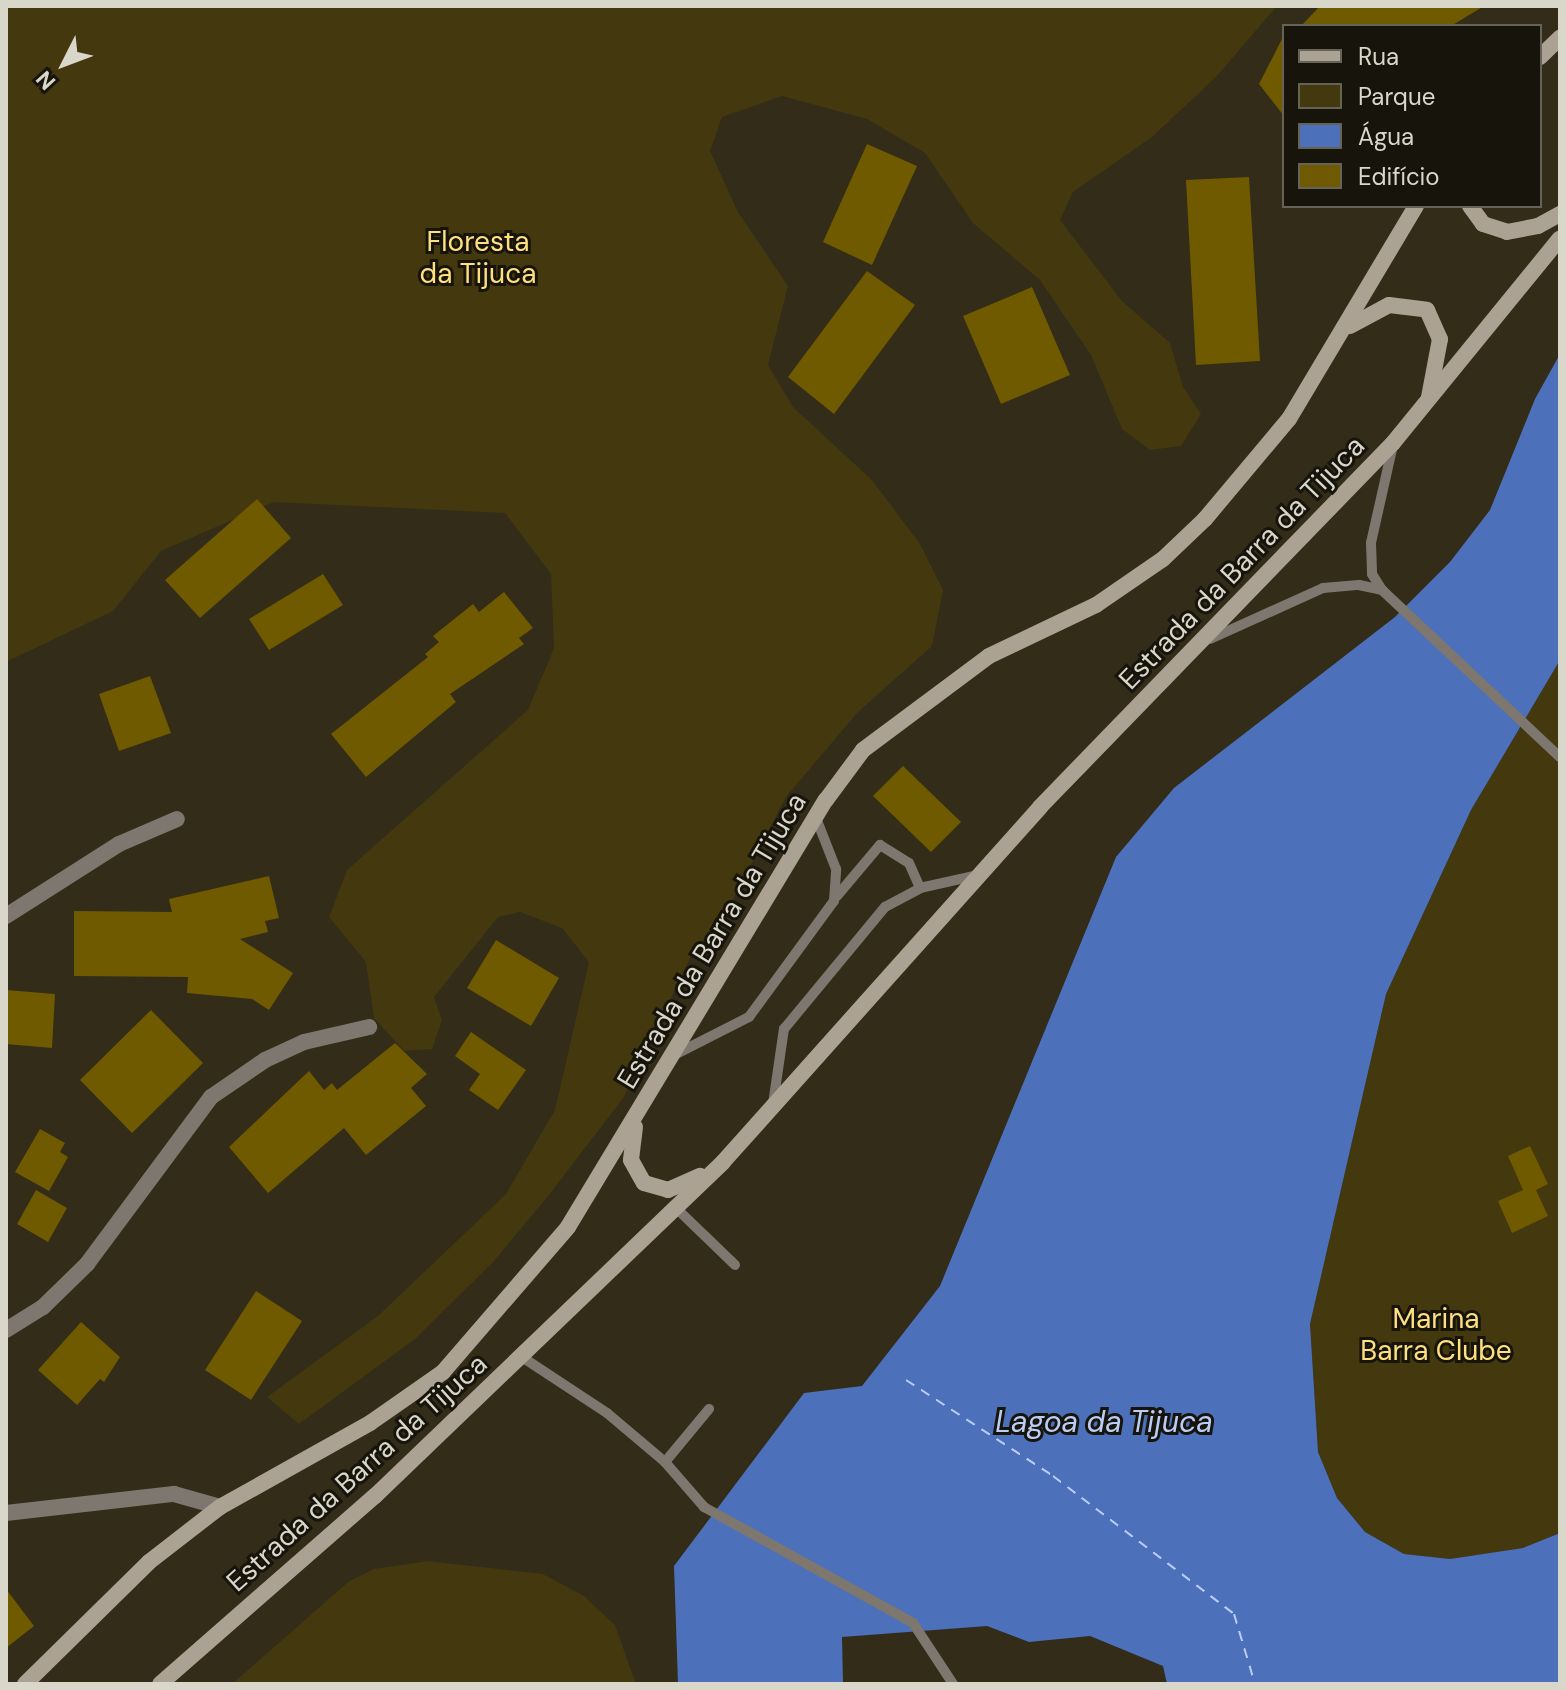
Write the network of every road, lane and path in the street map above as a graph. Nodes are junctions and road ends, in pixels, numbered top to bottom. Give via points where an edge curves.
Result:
1 (1560, 38) edge
2 (1542, 55) edge
3 (1415, 208) edge
4 (1471, 208) edge
5 (1560, 214) edge
6 (1560, 238) edge
7 (1349, 327) junction
8 (1428, 403) junction
9 (1393, 443) junction
10 (1382, 590) junction
11 (1204, 641) junction
12 (1560, 757) edge
13 (816, 818) junction
14 (177, 819) dead end
15 (982, 875) junction
16 (920, 888) junction
17 (834, 901) junction
18 (6, 916) edge
19 (369, 1027) dead end
20 (678, 1053) junction
21 (773, 1104) junction
22 (640, 1110) junction
23 (723, 1162) junction
24 (676, 1208) junction
25 (735, 1265) dead end
26 (6, 1330) edge
27 (522, 1357) junction
28 (709, 1409) dead end
29 (665, 1462) junction
30 (220, 1507) junction
31 (6, 1513) edge
32 (52, 1658) junction
33 (15, 1684) edge
34 (25, 1684) edge
35 (160, 1684) edge
36 (953, 1684) edge

1 - 2 main road
3 - 7 main road, Estrada da Barra da Tijuca
4 - 5 main road via 1483,224 1507,232 1524,231
6 - 8 main road, Estrada da Barra da Tijuca
7 - 8 main road via 1389,305 1427,310 1439,328 1440,351
7 - 13 main road, Estrada da Barra da Tijuca via 1244,479 1173,549 1096,605 989,656 914,709 863,750
8 - 9 main road, Estrada da Barra da Tijuca
9 - 10 lane via 1369,558
9 - 11 main road, Estrada da Barra da Tijuca
10 - 11 lane via 1359,585 1323,588
10 - 12 lane
11 - 15 main road, Estrada da Barra da Tijuca via 1040,807
13 - 17 lane via 836,869
13 - 20 main road, Estrada da Barra da Tijuca
14 - 18 street via 119,844
15 - 16 lane
15 - 21 main road, Estrada da Barra da Tijuca
16 - 17 lane via 909,863 880,845
16 - 21 lane via 885,907 790,1019 778,1047
17 - 20 lane via 749,1017
19 - 26 street via 304,1042 234,1078 211,1097 87,1264 43,1307
20 - 22 main road, Estrada da Barra da Tijuca
21 - 23 main road, Estrada da Barra da Tijuca
22 - 23 main road via 631,1160 644,1183 668,1190
22 - 30 main road, Estrada da Barra da Tijuca via 568,1227 443,1372 370,1423
23 - 24 main road, Estrada da Barra da Tijuca
24 - 25 lane
24 - 27 main road, Estrada da Barra da Tijuca
27 - 29 lane via 607,1413
27 - 35 main road, Estrada da Barra da Tijuca via 375,1496
28 - 29 lane
29 - 36 lane via 704,1507 919,1627
30 - 31 street via 174,1494
30 - 32 main road, Estrada da Barra da Tijuca via 149,1562
32 - 33 street
32 - 34 main road, Estrada da Barra da Tijuca

